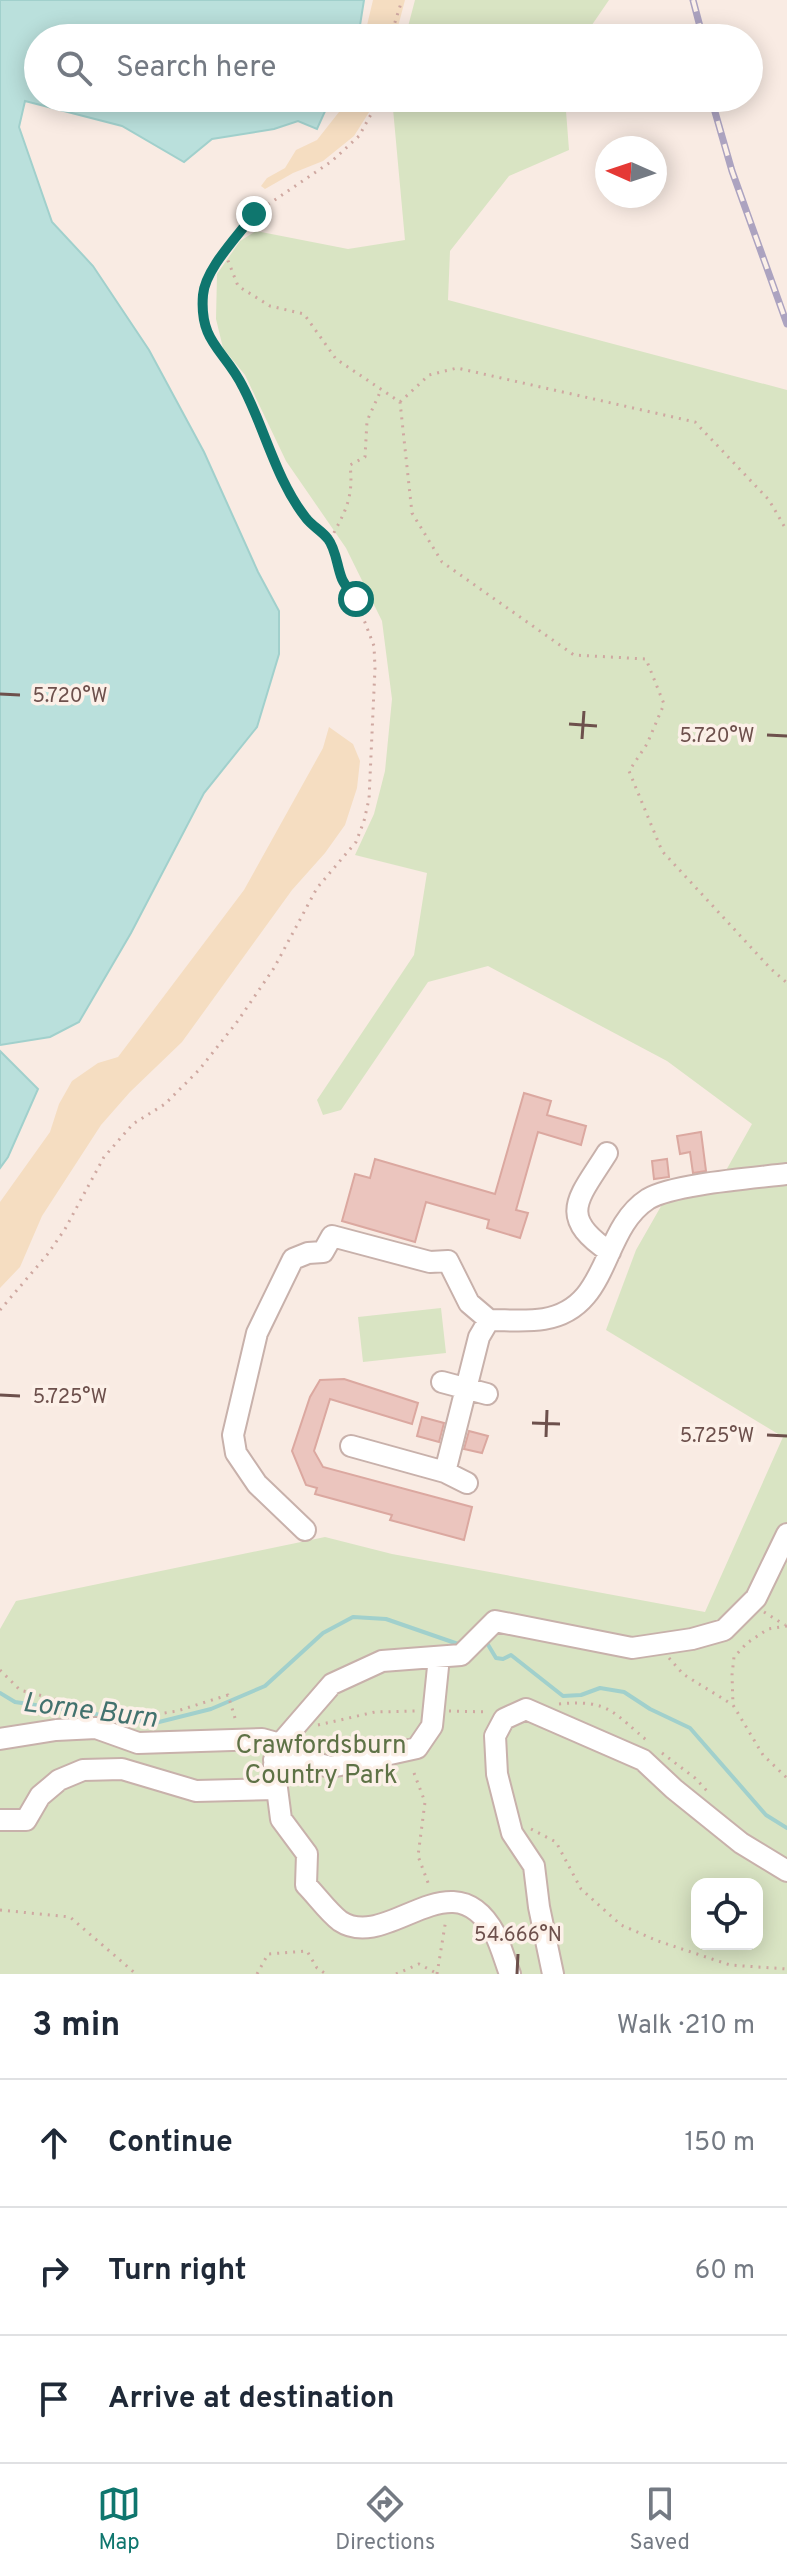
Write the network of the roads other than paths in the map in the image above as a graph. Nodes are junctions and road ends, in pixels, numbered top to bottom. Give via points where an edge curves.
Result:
1 (607, 1153) dead end
2 (787, 1174) edge
3 (610, 1252) junction
4 (489, 1320) junction
5 (442, 1382) dead end
6 (466, 1388) junction
7 (487, 1394) dead end
8 (351, 1446) dead end
9 (445, 1472) junction
10 (467, 1483) dead end
11 (305, 1530) dead end
12 (787, 1534) edge
13 (439, 1657) junction
14 (0, 1739) edge
15 (272, 1747) junction
16 (277, 1789) junction
17 (0, 1820) edge
18 (787, 1871) edge
19 (510, 1974) edge
20 (553, 1974) edge

1 - 3 street via 577,1203 580,1226
2 - 3 street via 670,1190 648,1199 625,1221
3 - 4 street via 596,1284 560,1315
4 - 6 street via 479,1337
4 - 11 street via 469,1303 448,1261 430,1262 332,1236 323,1252 293,1259 257,1333 233,1435 236,1453 257,1484
5 - 6 street
6 - 7 street
6 - 9 street
8 - 9 street
9 - 10 street
12 - 13 street via 756,1598 724,1630 632,1648 495,1621 461,1655
13 - 15 street via 382,1661 332,1684
13 - 15 street via 432,1726 417,1748 331,1767 302,1760 283,1763
14 - 15 street via 96,1728 138,1743
15 - 16 street
16 - 17 street via 196,1791 122,1769 83,1770 40,1796 26,1820
16 - 19 street via 281,1819 307,1854 306,1885 341,1921 375,1926 436,1902 459,1903 474,1909 494,1932
18 - 20 street via 741,1843 643,1760 526,1709 504,1719 495,1736 497,1774 512,1833 534,1866

